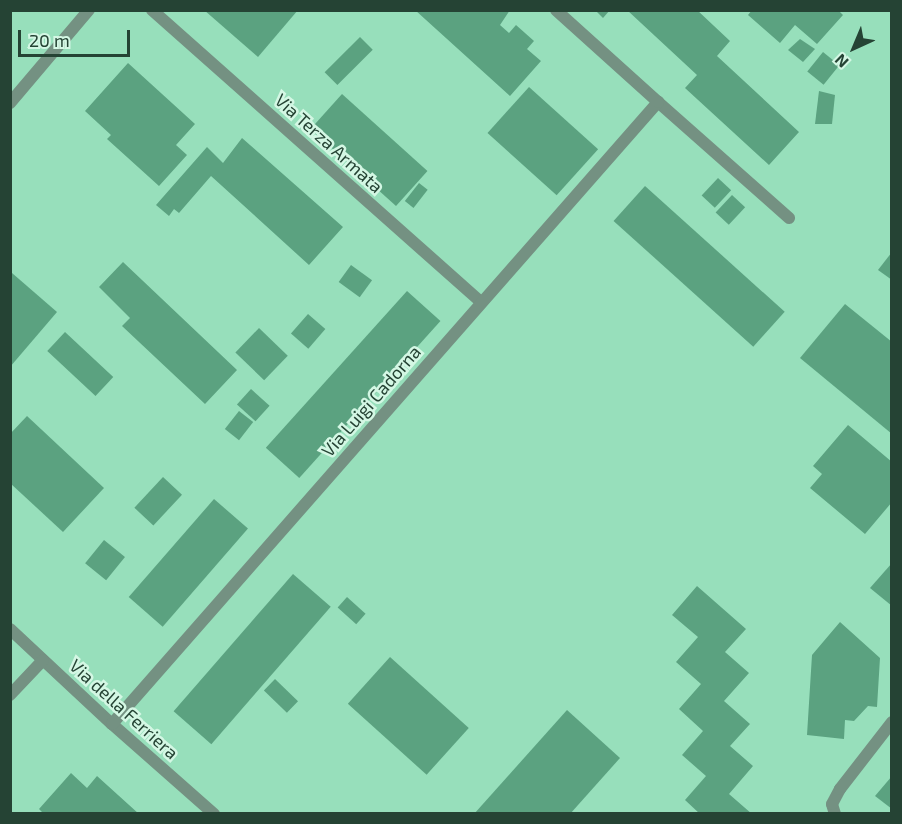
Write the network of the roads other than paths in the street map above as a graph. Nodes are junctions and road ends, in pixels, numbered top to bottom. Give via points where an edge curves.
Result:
1 (90, 10) edge
2 (152, 10) edge
3 (556, 10) edge
4 (658, 102) junction
5 (10, 103) edge
6 (789, 218) dead end
7 (481, 302) junction
8 (10, 629) edge
9 (43, 660) junction
10 (10, 695) edge
11 (891, 722) edge
12 (112, 724) junction
13 (214, 813) edge
14 (835, 813) edge

1 - 5 street
2 - 7 street, Via Terza Armata
3 - 4 street
4 - 6 street
4 - 7 street, Via Luigi Cadorna
7 - 12 street, Via Luigi Cadorna
8 - 9 street, Via della Ferriera
9 - 10 street
9 - 12 street, Via della Ferriera
11 - 14 street via 840,789 832,804
12 - 13 street, Via della Ferriera

